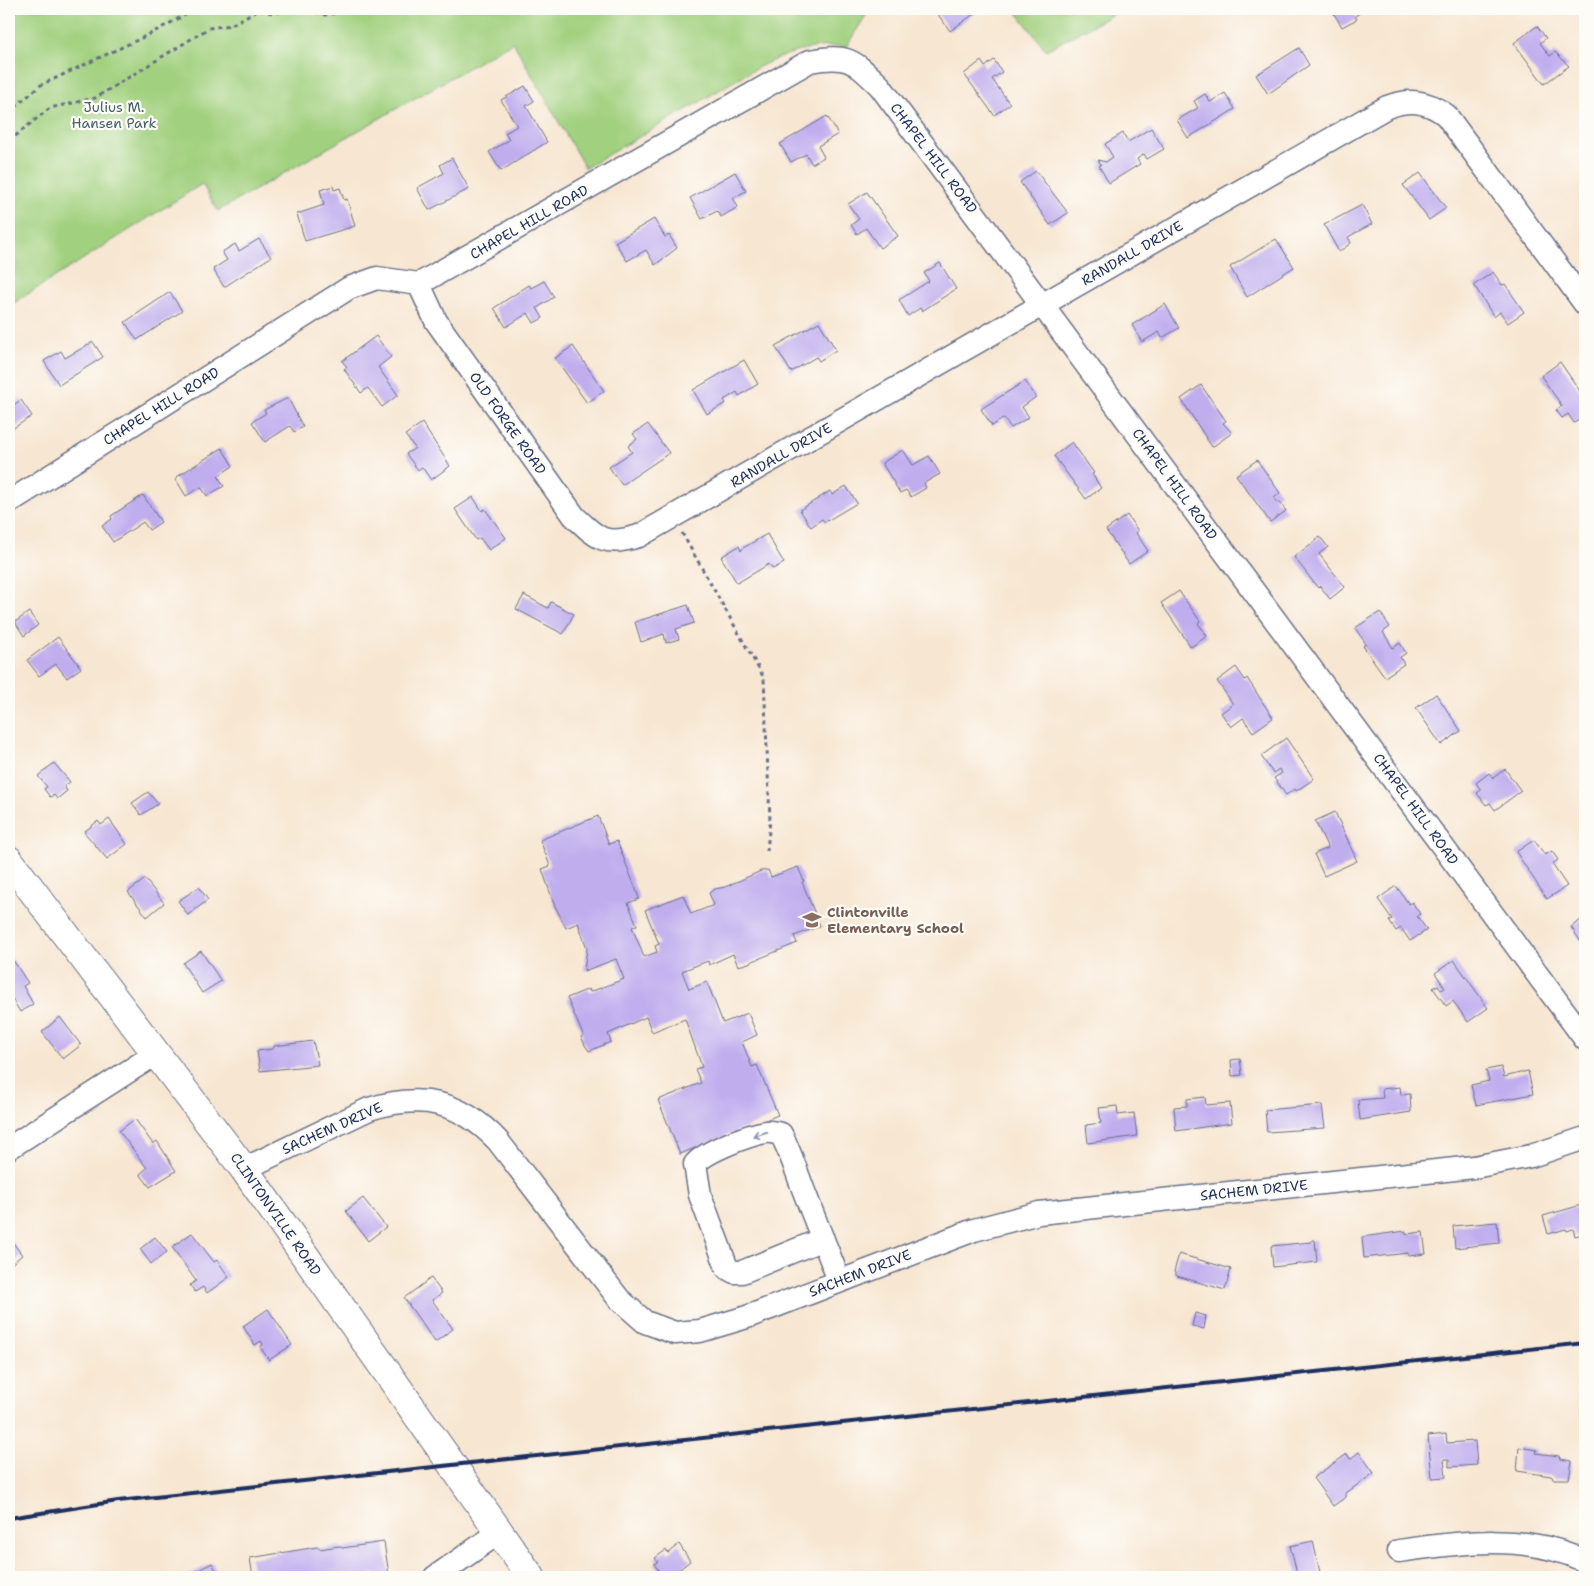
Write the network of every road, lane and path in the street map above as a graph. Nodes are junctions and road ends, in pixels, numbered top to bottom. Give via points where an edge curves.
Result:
1 (196, 9) edge
2 (355, 9) edge
3 (347, 10) edge
4 (9, 112) edge
5 (9, 141) edge
6 (419, 284) junction
7 (1585, 304) edge
8 (1043, 305) junction
9 (9, 502) edge
10 (682, 533) dead end
11 (616, 542) joint
12 (767, 851) dead end
13 (9, 860) edge
14 (1585, 1039) edge
15 (157, 1053) junction
16 (1585, 1138) edge
17 (9, 1148) edge
18 (244, 1169) junction
19 (823, 1239) junction
20 (839, 1281) junction
21 (500, 1532) junction
22 (1399, 1551) dead end
23 (1585, 1561) edge
24 (435, 1577) edge
25 (530, 1577) edge

1 - 4 path via 41,85
2 - 3 path
3 - 5 path via 326,15 302,9 273,13 256,10 231,26 209,28 96,98 50,108
6 - 8 street, CHAPEL HILL ROAD via 810,60 836,56 858,65 880,86
6 - 9 street, CHAPEL HILL ROAD via 377,278 349,288
6 - 11 street, OLD FORGE ROAD via 436,320 574,516 593,535
7 - 8 street, RANDALL DRIVE via 1454,124 1436,108 1415,101 1402,101
8 - 11 street, RANDALL DRIVE via 639,536
8 - 14 street, CHAPEL HILL ROAD
10 - 12 path via 764,678 770,820
13 - 15 main road, CLINTONVILLE ROAD
15 - 17 street
15 - 18 main road, CLINTONVILLE ROAD
16 - 20 street, SACHEM DRIVE via 1531,1156 1474,1167 1040,1214 974,1230
18 - 20 street, SACHEM DRIVE via 369,1110 405,1101 431,1102 470,1116 490,1132 619,1299 632,1313 659,1328 674,1333 700,1331 747,1317
18 - 21 main road, CLINTONVILLE ROAD
19 -> 19 street via 781,1134 767,1131 720,1148 695,1164 700,1195 727,1268 742,1272
19 - 20 street
21 - 24 street
21 - 25 main road, CLINTONVILLE ROAD
22 - 23 street via 1455,1543 1502,1542 1532,1545

